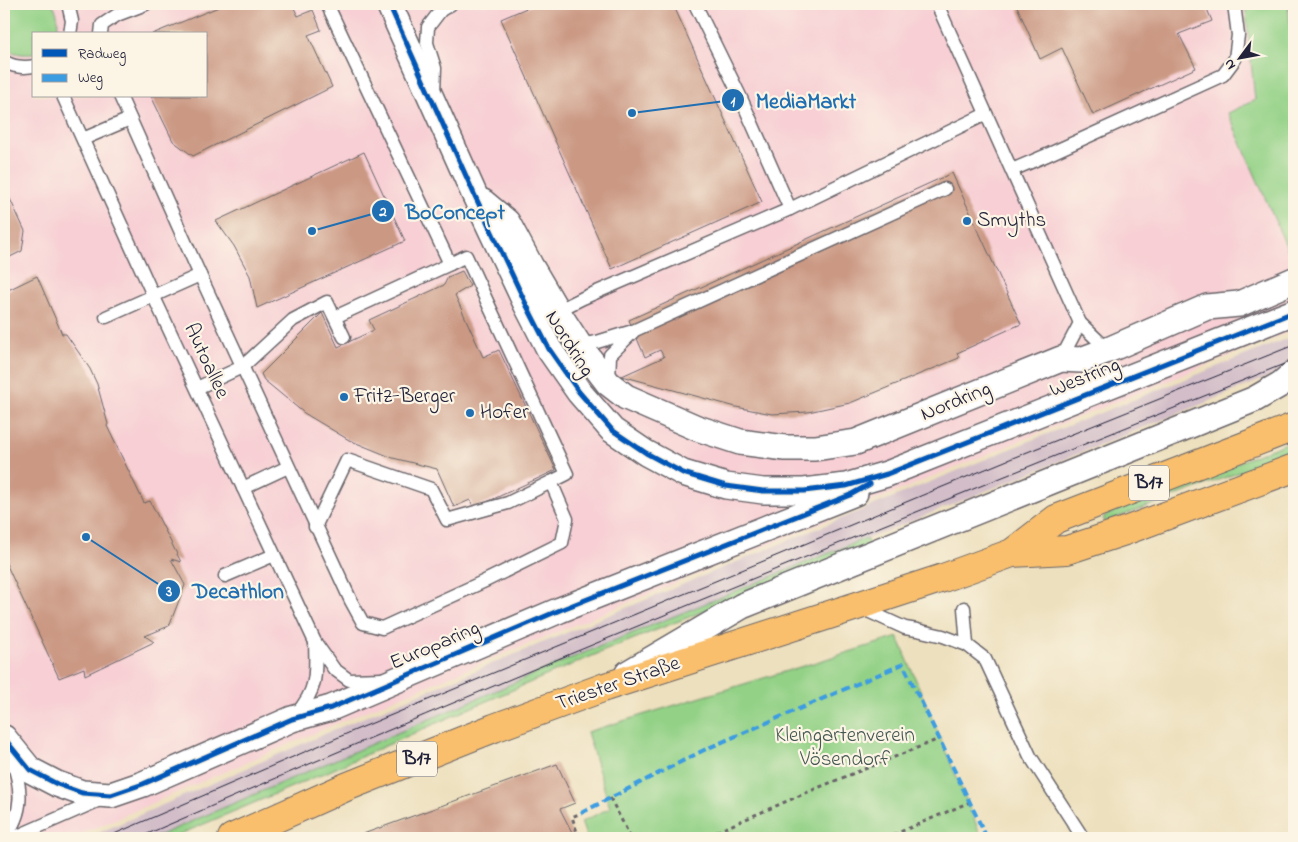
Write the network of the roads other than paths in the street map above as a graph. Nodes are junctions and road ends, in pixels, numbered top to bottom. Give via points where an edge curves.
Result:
1 (68, 4) edge
2 (146, 4) edge
3 (327, 4) edge
4 (389, 4) edge
5 (451, 4) edge
6 (695, 4) edge
7 (937, 4) edge
8 (1234, 4) edge
9 (70, 32) edge
10 (101, 32) edge
11 (4, 61) edge
12 (32, 66) edge
13 (64, 98) edge
14 (121, 98) edge
15 (434, 102) junction
16 (986, 114) junction
17 (130, 119) junction
18 (83, 139) junction
19 (1012, 170) junction
20 (945, 189) dead end
21 (475, 196) junction
22 (790, 209) junction
23 (450, 264) junction
24 (200, 275) junction
25 (1294, 280) edge
26 (153, 295) junction
27 (557, 311) junction
28 (1294, 312) edge
29 (106, 317) dead end
30 (335, 317) junction
31 (1080, 322) junction
32 (634, 331) junction
33 (344, 337) dead end
34 (579, 345) junction
35 (1108, 350) junction
36 (1061, 359) junction
37 (242, 367) junction
38 (1294, 373) edge
39 (608, 383) junction
40 (197, 388) junction
41 (1294, 427) edge
42 (288, 468) junction
43 (1288, 473) edge
44 (887, 474) junction
45 (551, 482) junction
46 (243, 488) junction
47 (316, 527) junction
48 (1012, 553) junction
49 (274, 555) junction
50 (225, 576) dead end
51 (857, 606) junction
52 (964, 608) dead end
53 (315, 642) junction
54 (967, 644) junction
55 (398, 679) junction
56 (605, 687) junction
57 (292, 719) junction
58 (4, 739) edge
59 (111, 795) junction
60 (4, 838) edge
61 (13, 838) edge
62 (232, 838) edge
63 (1083, 838) edge

1 - 9 lane via 72,21
2 - 10 lane via 117,14 102,25
3 - 23 lane
4 - 15 street, Nordring
5 - 15 lane via 441,10 428,27 427,43 435,68
6 - 22 lane
7 - 16 lane
8 - 19 lane via 1238,36 1235,59 1223,74
11 - 12 lane
13 - 18 lane, Autoallee
14 - 17 lane
15 - 21 street, Nordring
16 - 19 lane
16 - 22 lane
17 - 18 lane
17 - 24 lane
18 - 26 lane, Autoallee
19 - 31 lane
20 - 32 lane
21 - 27 street, Nordring via 507,222
21 - 44 street, Nordring via 549,349 579,392 612,430 646,453 683,473 726,486 763,491 846,486
22 - 27 lane
23 - 30 lane
23 - 45 lane via 466,256 567,474
24 - 26 lane
24 - 37 lane
25 - 35 street, Nordring via 1239,304 1207,307
26 - 29 lane
26 - 40 lane, Autoallee
27 - 34 street, Nordring
28 - 44 street, Westring
30 - 33 lane
30 - 37 lane via 327,302 293,320
31 - 35 lane
31 - 36 lane
32 - 34 lane
32 - 39 lane via 610,355
34 - 39 street, Nordring
35 - 36 street, Nordring via 1081,360
36 - 39 street, Nordring via 856,442 815,448 740,442 697,428 626,397
37 - 40 lane
37 - 42 lane
38 - 56 street via 1255,399 742,606
40 - 46 lane, Autoallee
41 - 48 main road, Triester Straße / B17 via 1056,519
42 - 46 lane
42 - 47 lane
43 - 48 main road, Triester Straße / B17 via 1067,550
44 - 55 street, Europaring via 850,496 560,610
45 - 47 lane via 508,503 447,520 431,489 347,460
45 - 47 lane via 566,519 562,543 382,628 362,622
46 - 49 lane, Autoallee
48 - 51 main road, Triester Straße / B17
49 - 50 lane
49 - 53 lane, Autoallee
51 - 54 lane via 904,628
51 - 56 main road, Triester Straße / B17
52 - 54 lane
53 - 55 lane, Autoallee via 334,668 350,680
53 - 57 lane, Autoallee via 316,676 312,691
54 - 63 lane via 985,659 1030,756
55 - 57 street, Europaring via 331,708
56 - 62 main road, Triester Straße / B17 via 346,787
57 - 59 street, Europaring via 144,784
58 - 59 street, Europaring via 30,770 82,794
58 - 60 lane via 16,774 19,810
59 - 61 lane

